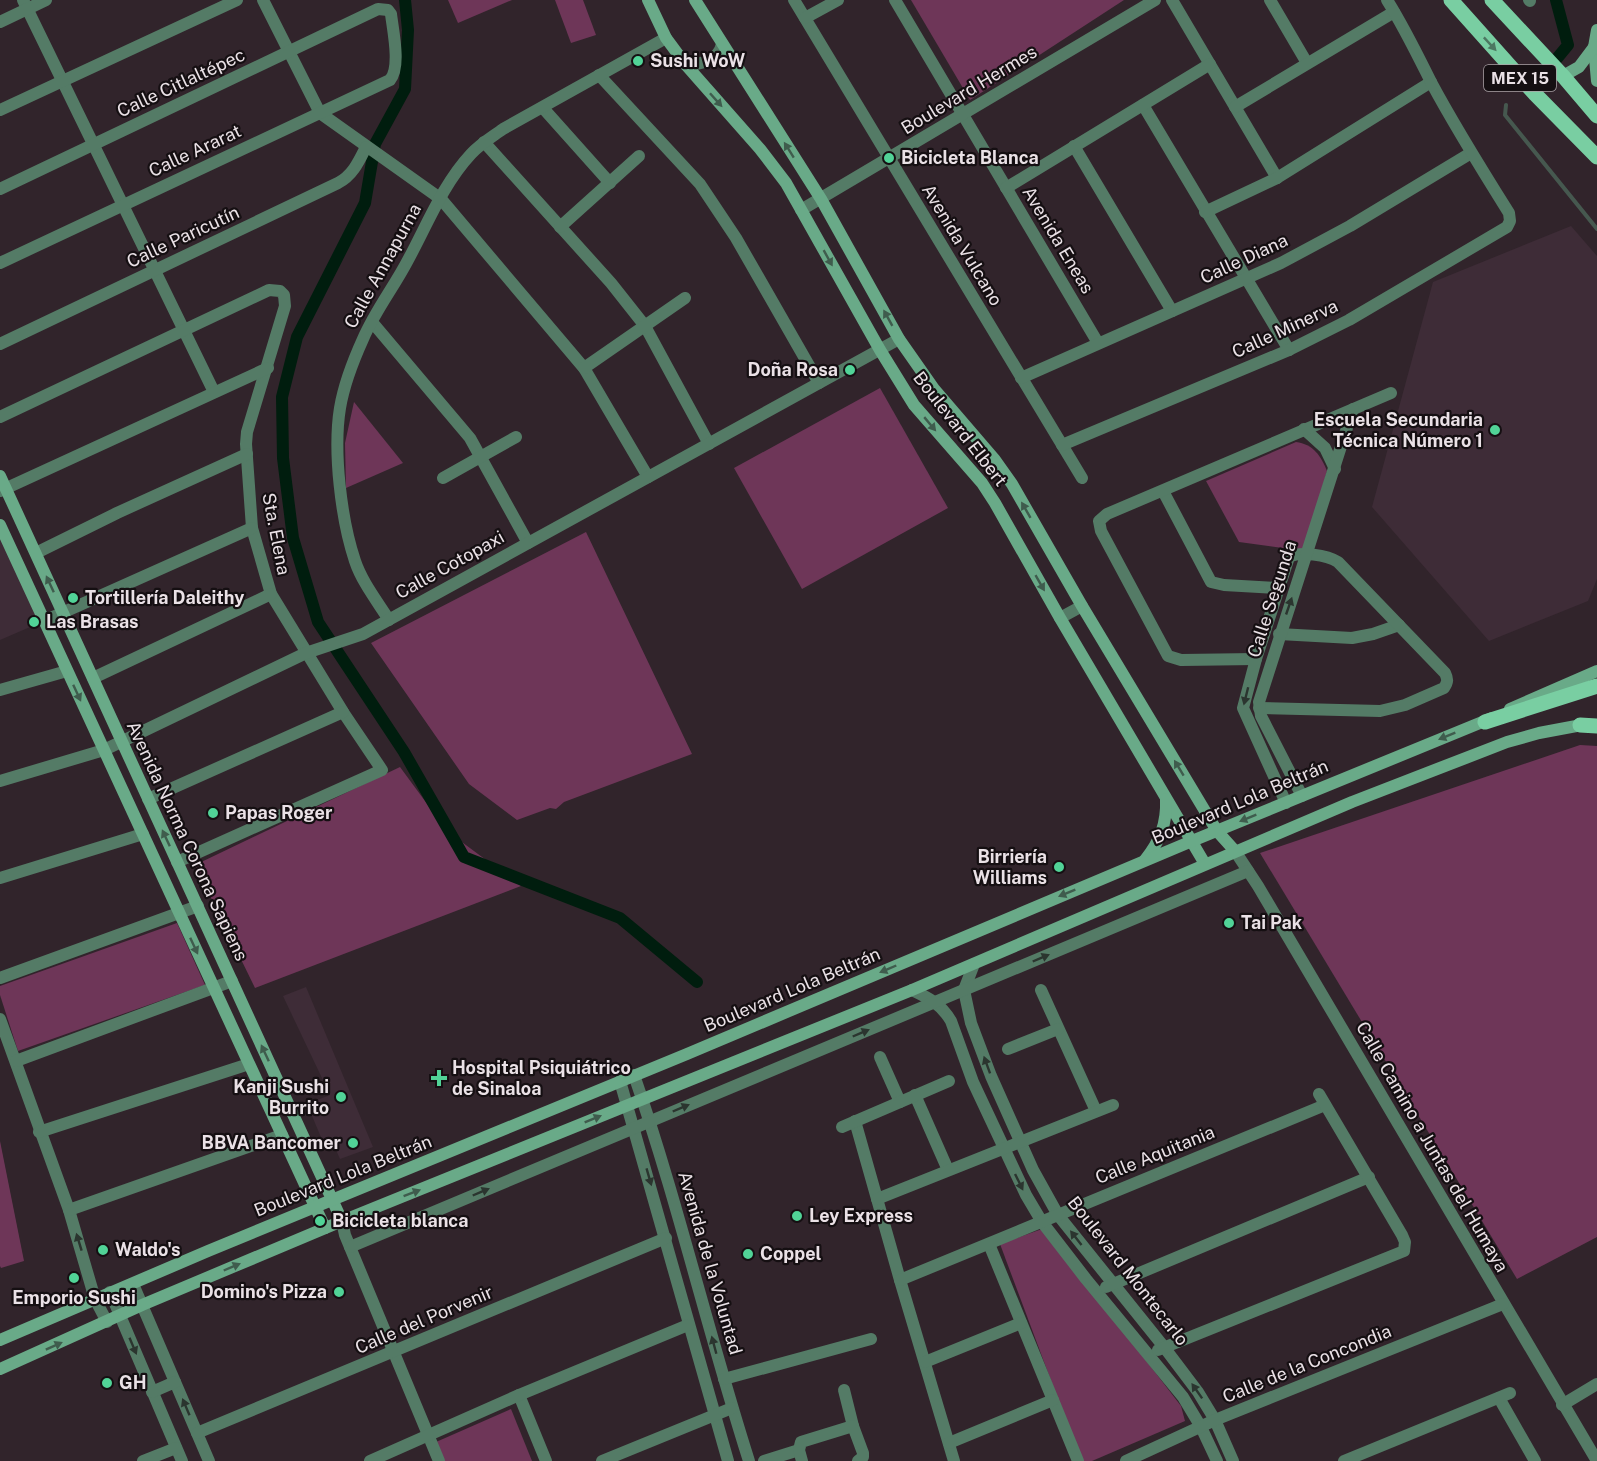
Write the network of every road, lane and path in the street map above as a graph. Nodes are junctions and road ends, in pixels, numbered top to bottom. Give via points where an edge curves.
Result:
1 (46, 0) edge
2 (237, 0) edge
3 (263, 0) edge
4 (648, 0) edge
5 (695, 0) edge
6 (794, 0) edge
7 (838, 0) edge
8 (895, 0) edge
9 (1155, 0) edge
10 (1172, 0) edge
11 (1270, 0) edge
12 (1387, 0) edge
13 (1451, 0) edge
14 (1492, 0) edge
15 (25, 4) edge
16 (1394, 12) junction
17 (805, 18) junction
18 (0, 22) edge
19 (1597, 30) edge
20 (666, 38) junction
21 (722, 44) junction
22 (1594, 47) junction
23 (291, 51) junction
24 (1307, 63) junction
25 (396, 64) joint
26 (1210, 64) junction
27 (686, 65) junction
28 (599, 75) junction
29 (1563, 76) junction
30 (63, 81) junction
31 (1597, 81) edge
32 (1431, 82) junction
33 (1143, 105) junction
34 (1235, 107) junction
35 (543, 108) junction
36 (0, 110) edge
37 (320, 113) junction
38 (963, 115) junction
39 (1597, 116) edge
40 (484, 142) junction
41 (94, 145) junction
42 (1074, 146) junction
43 (366, 147) junction
44 (1471, 153) junction
45 (639, 156) dead end
46 (1597, 157) edge
47 (889, 158) junction
48 (1277, 178) junction
49 (610, 183) junction
50 (1006, 188) junction
51 (0, 189) edge
52 (441, 199) junction
53 (821, 200) junction
54 (123, 205) junction
55 (801, 210) junction
56 (1205, 212) junction
57 (560, 227) junction
58 (0, 263) edge
59 (155, 270) junction
60 (1246, 279) junction
61 (685, 298) dead end
62 (1172, 311) junction
63 (372, 322) junction
64 (645, 326) junction
65 (184, 330) junction
66 (899, 339) junction
67 (1098, 343) junction
68 (0, 344) edge
69 (880, 350) junction
70 (1289, 350) junction
71 (268, 368) junction
72 (584, 368) junction
73 (1021, 378) junction
74 (819, 383) junction
75 (214, 392) junction
76 (1391, 393) dead end
77 (1353, 409) junction
78 (0, 417) edge
79 (1304, 429) junction
80 (516, 437) dead end
81 (709, 444) junction
82 (1062, 445) junction
83 (247, 454) junction
84 (481, 457) junction
85 (1335, 469) junction
86 (0, 476) edge
87 (648, 477) junction
88 (443, 478) dead end
89 (1082, 478) dead end
90 (3, 490) edge
91 (1163, 491) junction
92 (0, 525) edge
93 (252, 528) junction
94 (528, 543) junction
95 (36, 553) junction
96 (1306, 555) junction
97 (1278, 588) junction
98 (271, 594) junction
99 (1082, 606) junction
100 (63, 613) junction
101 (1060, 618) junction
102 (389, 620) junction
103 (44, 621) junction
104 (1399, 625) junction
105 (1279, 634) junction
106 (306, 653) junction
107 (1256, 659) junction
108 (67, 671) junction
109 (1597, 671) edge
110 (93, 678) junction
111 (1597, 686) edge
112 (0, 690) edge
113 (1258, 708) junction
114 (343, 712) junction
115 (1485, 722) junction
116 (1580, 725) joint
117 (1597, 725) edge
118 (123, 742) junction
119 (104, 750) junction
120 (0, 781) edge
121 (1166, 795) junction
122 (1302, 796) junction
123 (148, 799) junction
124 (1286, 803) junction
125 (1217, 831) junction
126 (143, 834) junction
127 (1192, 841) junction
128 (1234, 851) junction
129 (177, 862) junction
130 (1143, 863) junction
131 (1205, 864) junction
132 (1248, 871) junction
133 (0, 878) edge
134 (198, 906) junction
135 (179, 913) junction
136 (974, 964) junction
137 (0, 978) edge
138 (232, 981) junction
139 (213, 987) junction
140 (912, 990) junction
141 (964, 990) junction
142 (1041, 990) dead end
143 (936, 1002) junction
144 (0, 1019) edge
145 (1058, 1029) junction
146 (976, 1037) junction
147 (960, 1047) junction
148 (1008, 1049) dead end
149 (880, 1057) dead end
150 (16, 1061) junction
151 (249, 1064) junction
152 (634, 1075) junction
153 (620, 1081) junction
154 (949, 1081) dead end
155 (915, 1095) junction
156 (643, 1099) junction
157 (900, 1102) junction
158 (628, 1105) junction
159 (1113, 1105) dead end
160 (1096, 1111) junction
161 (650, 1121) junction
162 (855, 1121) junction
163 (635, 1127) junction
164 (842, 1127) dead end
165 (39, 1132) junction
166 (282, 1135) junction
167 (1020, 1141) junction
168 (1003, 1148) junction
169 (948, 1170) junction
170 (1369, 1177) junction
171 (877, 1199) junction
172 (332, 1200) junction
173 (315, 1206) junction
174 (69, 1210) junction
175 (1058, 1215) junction
176 (342, 1221) junction
177 (1042, 1222) junction
178 (325, 1228) junction
179 (666, 1238) junction
180 (348, 1241) junction
181 (989, 1244) junction
182 (900, 1280) junction
183 (1112, 1283) junction
184 (133, 1284) junction
185 (1097, 1291) junction
186 (110, 1292) junction
187 (95, 1299) junction
188 (1503, 1304) junction
189 (142, 1305) junction
190 (120, 1315) junction
191 (107, 1322) junction
192 (1021, 1323) junction
193 (688, 1325) junction
194 (871, 1339) dead end
195 (0, 1340) edge
196 (1164, 1347) junction
197 (394, 1352) junction
198 (1149, 1354) junction
199 (925, 1362) junction
200 (0, 1369) edge
201 (724, 1379) junction
202 (175, 1382) junction
203 (1597, 1384) edge
204 (844, 1390) dead end
205 (152, 1392) junction
206 (519, 1395) junction
207 (1053, 1400) junction
208 (1562, 1405) junction
209 (732, 1408) junction
210 (714, 1415) junction
211 (1215, 1420) junction
212 (853, 1425) junction
213 (1201, 1427) junction
214 (197, 1433) junction
215 (428, 1436) junction
216 (949, 1443) junction
217 (176, 1448) junction
218 (801, 1455) edge
219 (769, 1460) edge
220 (143, 1461) edge
221 (182, 1461) edge
222 (209, 1461) edge
223 (370, 1461) edge
224 (439, 1461) edge
225 (546, 1461) edge
226 (602, 1461) edge
227 (728, 1461) edge
228 (749, 1461) edge
229 (858, 1461) edge
230 (954, 1461) edge
231 (1077, 1461) edge
232 (1126, 1461) edge
233 (1217, 1461) edge
234 (1233, 1461) edge
235 (1344, 1461) edge
236 (1535, 1461) edge
237 (1597, 1461) edge

1 - 15 street
2 - 30 street
3 - 23 street
4 - 20 street, Boulevard Elbert
5 - 21 street, Boulevard Elbert
6 - 17 street, Avenida Vulcano
7 - 17 street
8 - 38 street, Avenida Eneas
9 - 38 street, Boulevard Hermes
10 - 26 street
11 - 24 street
12 - 16 street
13 -> 46 main road, MEX 15
14 - 29 main road, MEX 15
15 - 18 street
15 - 30 street
16 - 24 street
16 - 32 street
17 - 47 street, Avenida Vulcano
19 - 22 street
20 - 27 street, Boulevard Elbert
20 - 28 street, Calle Annapurna
21 - 27 street via 710,60
53 -> 21 street, Boulevard Elbert
22 - 29 street via 1579,67
22 - 31 street
23 - 25 street, Calle Citlaltépec via 378,9 388,10
23 - 37 street
23 - 41 street, Calle Citlaltépec
24 - 34 street
25 - 37 street, Calle Ararat via 390,80
26 - 33 street
26 - 34 street
27 -> 55 street, Boulevard Elbert via 775,167
28 - 35 street, Calle Annapurna
28 - 74 street via 700,184 736,238
29 - 39 main road, MEX 15
30 - 36 street
30 - 41 street
32 - 44 street
32 - 48 street
33 - 42 street
33 - 56 street
34 - 48 street
35 - 40 street, Calle Annapurna
35 - 49 street
37 - 43 street
37 - 54 street, Calle Ararat
38 - 47 street, Boulevard Hermes
38 - 50 street, Avenida Eneas
40 - 52 street, Calle Annapurna via 463,164
40 - 57 street
41 - 51 street, Calle Citlaltépec
41 - 54 street
42 - 50 street
42 - 62 street
43 - 52 street
43 - 59 street, Calle Paricutín via 345,180
44 - 60 street, Calle Diana via 1350,226
44 - 70 street, Calle Minerva via 1509,213 1508,227 1365,311
45 - 49 street
47 - 53 street, Boulevard Hermes
47 - 73 street, Avenida Vulcano
48 - 56 street
49 - 57 street
50 - 67 street, Avenida Eneas
52 - 63 street, Calle Annapurna
52 - 72 street
53 - 55 street, Boulevard Hermes
66 -> 53 street, Boulevard Elbert
54 - 58 street, Calle Ararat
54 - 59 street
55 -> 69 street, Boulevard Elbert
56 - 60 street
57 - 64 street
59 - 65 street
59 - 68 street, Calle Paricutín
60 - 62 street, Calle Diana
60 - 70 street
61 - 64 street
62 - 67 street, Calle Diana
63 - 84 street via 470,438
63 - 102 street, Calle Annapurna via 345,386 338,452 342,503 355,562
64 - 72 street
64 - 81 street
65 - 71 street, Sta. Elena via 269,290 280,291 285,300
65 - 75 street
65 - 78 street
66 - 69 street, Calle Cotopaxi
99 -> 66 street, Boulevard Elbert via 1002,469 934,389
67 - 73 street, Calle Diana
69 - 74 street, Calle Cotopaxi
69 -> 101 street, Boulevard Elbert via 914,405 982,483
70 - 82 street, Calle Minerva
71 - 75 street
71 - 83 street, Sta. Elena via 247,432
72 - 87 street
73 - 82 street, Avenida Vulcano
74 - 81 street, Calle Cotopaxi
75 - 90 street
76 - 77 street
77 - 79 street
77 - 85 street, Calle Segunda
79 - 85 street via 1325,448
79 - 91 street
80 - 84 street
81 - 87 street, Calle Cotopaxi
82 - 89 street, Avenida Vulcano
83 - 93 street, Sta. Elena
83 - 95 street
84 - 88 street
84 - 94 street
85 - 96 street, Calle Segunda
86 - 90 street, Avenida Norma Corona Sapiens
87 - 94 street, Calle Cotopaxi
90 - 95 street, Avenida Norma Corona Sapiens
91 - 97 street via 1212,582
91 - 107 street via 1099,521 1168,656 1181,660
92 - 103 street, Avenida Norma Corona Sapiens
93 - 98 street, Sta. Elena
93 - 100 street
94 - 102 street, Calle Cotopaxi
100 -> 95 street, Avenida Norma Corona Sapiens
96 - 97 street, Calle Segunda via 1292,555 1287,560
96 - 104 street via 1338,562
105 -> 96 street, Calle Segunda
97 - 107 street, Calle Segunda
98 - 106 street, Sta. Elena
98 - 110 street
99 - 101 street
125 -> 99 street, Boulevard Elbert
100 - 103 street
100 - 110 street, Avenida Norma Corona Sapiens
101 - 121 street, Boulevard Elbert
102 - 106 street, Calle Cotopaxi via 363,634
103 - 108 street, Avenida Norma Corona Sapiens
104 - 105 street via 1352,638
104 - 113 street via 1445,673 1444,688 1380,711
105 - 113 street, Calle Segunda
106 - 114 street, Sta. Elena
106 - 118 street, Calle Cotopaxi
107 -> 124 street, Calle Segunda via 1243,708
108 - 112 street
108 -> 119 street, Avenida Norma Corona Sapiens
109 - 115 street, Boulevard Lola Beltrán
110 - 118 street, Avenida Norma Corona Sapiens
111 - 115 main road
113 - 122 street
114 - 123 street
114 - 129 street, Sta. Elena via 382,770
115 -> 122 street, Boulevard Lola Beltrán
116 - 117 main road
116 - 128 street via 1507,742
118 - 119 street, Calle Cotopaxi
118 - 123 street, Avenida Norma Corona Sapiens
119 - 120 street, Calle Cotopaxi
119 - 126 street, Avenida Norma Corona Sapiens
121 - 127 street, Boulevard Elbert
121 - 130 street via 1163,830
122 - 124 street, Boulevard Lola Beltrán
129 -> 123 street, Avenida Norma Corona Sapiens
124 -> 125 street, Boulevard Lola Beltrán
125 - 127 street, Boulevard Lola Beltrán
125 - 128 street, Boulevard Elbert
126 - 133 street
126 - 135 street, Avenida Norma Corona Sapiens
127 - 130 street, Boulevard Lola Beltrán
127 - 131 street, Boulevard Elbert
128 - 131 street
128 - 132 street, Calle Camino a Juntas del Humaya
129 - 134 street, Avenida Norma Corona Sapiens
130 -> 152 street, Boulevard Lola Beltrán
131 - 136 street
141 -> 132 street
132 - 188 street, Calle Camino a Juntas del Humaya
134 - 135 street
134 - 138 street, Avenida Norma Corona Sapiens
135 - 137 street
135 -> 139 street, Avenida Norma Corona Sapiens
136 - 140 street
136 - 141 street
138 - 139 street
172 -> 138 street, Avenida Norma Corona Sapiens
139 - 150 street
139 - 151 street, Avenida Norma Corona Sapiens
140 - 143 street, Boulevard Montecarlo
140 - 156 street
141 - 143 street
141 - 146 street, Boulevard Montecarlo
142 - 145 street
143 - 147 street, Boulevard Montecarlo via 951,1021
161 -> 143 street
144 - 150 street
145 - 148 street
145 - 160 street
146 - 147 street
167 -> 146 street, Boulevard Montecarlo
147 - 168 street, Boulevard Montecarlo
149 - 157 street
150 - 165 street
151 - 165 street
151 - 166 street, Avenida Norma Corona Sapiens
152 - 153 street, Boulevard Lola Beltrán
152 - 156 street, Avenida de la Voluntad
153 - 158 street, Avenida de la Voluntad
153 - 172 street, Boulevard Lola Beltrán
154 - 155 street
155 - 157 street
155 - 169 street
156 - 158 street
156 - 161 street, Avenida de la Voluntad
157 - 162 street
158 - 163 street, Avenida de la Voluntad
176 -> 158 street
159 - 160 street
160 - 167 street
161 - 163 street
201 -> 161 street, Avenida de la Voluntad
162 - 164 street
162 - 171 street
163 -> 179 street, Avenida de la Voluntad
180 -> 163 street
165 - 174 street
166 - 173 street, Avenida Norma Corona Sapiens
166 - 174 street
167 - 168 street
167 - 175 street, Boulevard Montecarlo
168 - 169 street
168 -> 177 street, Boulevard Montecarlo
169 - 171 street
170 - 175 street, Calle Aquitania via 1322,1099
170 - 183 street
170 - 196 street via 1405,1242 1404,1251
171 - 182 street
172 - 173 street, Boulevard Lola Beltrán
172 - 176 street, Avenida Norma Corona Sapiens
173 - 178 street, Avenida Norma Corona Sapiens
173 - 184 street, Boulevard Lola Beltrán
187 -> 174 street
175 - 177 street, Calle Aquitania
183 -> 175 street, Boulevard Montecarlo
176 - 178 street
176 - 180 street
177 - 181 street, Calle Aquitania
177 - 185 street, Boulevard Montecarlo
178 - 180 street
189 -> 178 street
179 - 193 street, Avenida de la Voluntad
179 - 197 street, Calle del Porvenir
180 - 197 street
181 - 182 street, Calle Aquitania
181 - 192 street
182 - 199 street
183 - 185 street
183 - 196 street, Boulevard Montecarlo
184 - 186 street, Boulevard Lola Beltrán
184 - 189 street
185 - 198 street, Boulevard Montecarlo
186 - 187 street, Boulevard Lola Beltrán
186 - 190 street
187 - 191 street
187 - 195 street, Boulevard Lola Beltrán
188 - 208 street, Calle Camino a Juntas del Humaya
188 - 211 street, Calle de la Concondia
189 - 190 street
189 - 202 street
190 - 191 street
190 -> 205 street
200 -> 191 street
192 - 199 street
192 - 207 street
193 - 206 street
193 - 210 street, Avenida de la Voluntad
194 - 201 street
196 - 198 street
211 -> 196 street, Boulevard Montecarlo
197 - 214 street, Calle del Porvenir
197 - 215 street
198 - 213 street, Boulevard Montecarlo
199 - 216 street
201 - 209 street, Avenida de la Voluntad
202 - 205 street
214 -> 202 street
203 - 208 street
204 - 212 street
205 - 217 street
206 - 215 street
206 - 225 street
207 - 216 street
207 - 231 street
208 - 237 street, Calle Camino a Juntas del Humaya
209 - 210 street
209 - 228 street, Avenida de la Voluntad
210 - 226 street
210 - 227 street, Avenida de la Voluntad
211 - 213 street, Calle de la Concondia
211 - 234 street, Boulevard Montecarlo
212 - 218 street via 804,1440
212 - 229 street via 863,1453
213 - 232 street, Calle de la Concondia
213 - 233 street, Boulevard Montecarlo
214 - 222 street
215 - 223 street
215 - 224 street
216 - 230 street
217 - 220 street
217 - 221 street
218 - 219 street
235 - 236 street via 1504,1396

